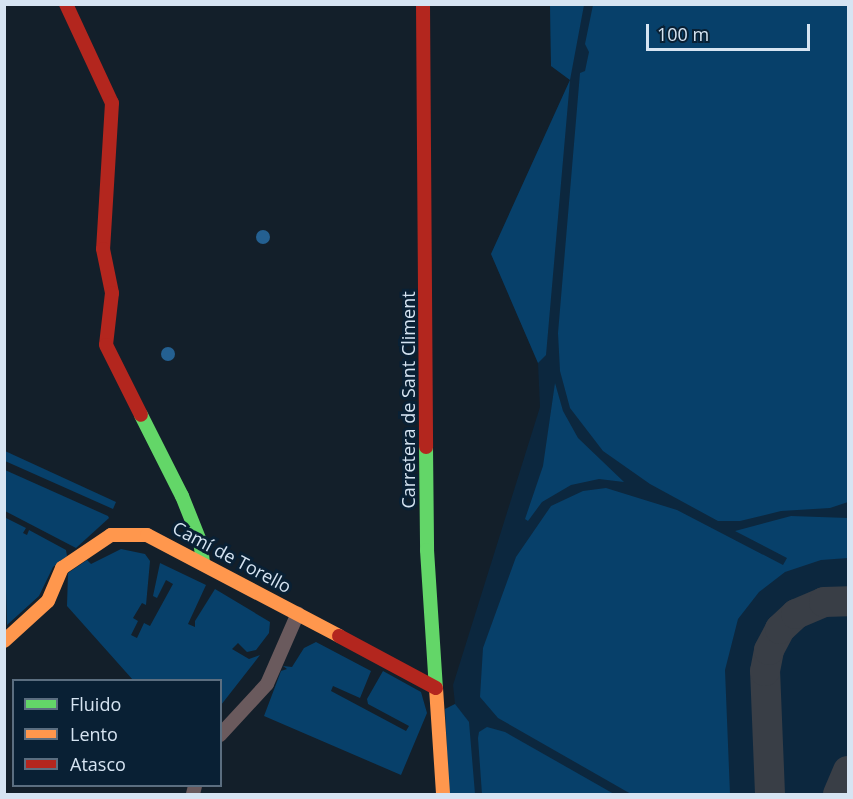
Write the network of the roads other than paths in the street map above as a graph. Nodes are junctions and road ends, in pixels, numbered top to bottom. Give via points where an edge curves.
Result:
1 (66, 4) edge
2 (423, 4) edge
3 (203, 562) junction
4 (298, 613) junction
5 (4, 641) edge
6 (436, 688) junction
7 (222, 733) edge
8 (443, 795) edge

1 - 3 street via 112,103 103,249 112,293 106,345 182,496 200,541
2 - 6 street, Carretera de Sant Climent via 427,540
3 - 4 street, Camí de Torello
3 - 5 street, Camí de Torello via 151,536 117,534 103,538 62,568 52,595
4 - 6 street, Camí de Torello
4 - 7 street via 267,684
6 - 8 street, Carretera de Sant Climent

